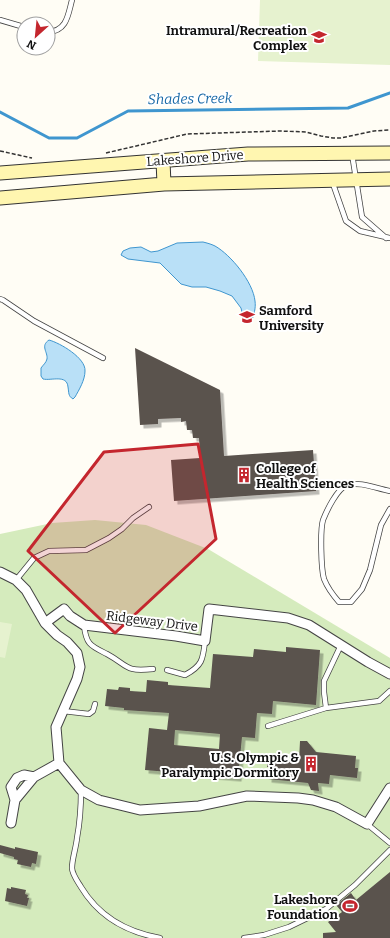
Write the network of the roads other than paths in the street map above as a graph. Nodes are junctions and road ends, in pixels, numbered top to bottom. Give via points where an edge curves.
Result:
1 (72, 0) edge
2 (0, 20) edge
3 (16, 25) edge
4 (56, 32) edge
5 (390, 153) edge
6 (352, 154) junction
7 (163, 161) junction
8 (0, 173) edge
9 (356, 179) junction
10 (390, 179) edge
11 (332, 180) junction
12 (164, 184) junction
13 (0, 198) edge
14 (388, 238) edge
15 (0, 299) edge
16 (103, 358) dead end
17 (390, 491) edge
18 (149, 507) dead end
19 (390, 509) edge
20 (0, 572) edge
21 (16, 580) junction
22 (45, 623) junction
23 (84, 625) junction
24 (205, 641) junction
25 (341, 645) junction
26 (153, 669) dead end
27 (167, 670) dead end
28 (390, 674) edge
29 (390, 691) edge
30 (95, 704) dead end
31 (326, 708) junction
32 (63, 711) junction
33 (268, 726) dead end
34 (59, 763) junction
35 (390, 788) edge
36 (81, 790) junction
37 (11, 822) dead end
38 (367, 824) junction
39 (390, 843) edge
40 (390, 850) edge
41 (160, 938) edge
42 (244, 938) edge

1 - 4 lane via 66,22
2 - 3 lane
5 - 6 main road, Lakeshore Drive
6 - 7 main road, Lakeshore Drive via 248,154
6 - 9 lane
7 - 8 main road, Lakeshore Drive
7 - 12 main road
9 - 10 main road, Lakeshore Drive
9 - 11 main road, Lakeshore Drive
9 - 14 lane via 362,217
11 - 12 main road, Lakeshore Drive
11 - 14 lane via 346,221 360,231
12 - 13 main road, Lakeshore Drive
15 - 16 lane
17 - 19 lane via 361,484 348,485 339,491 331,503 323,521 321,540 324,577 329,591 339,602 351,602 362,589 370,570 381,525
18 - 21 lane via 109,538 86,550 49,551 34,558
20 - 21 street
21 - 22 street via 26,590
22 - 23 street, Ridgeway Drive via 64,609
22 - 32 street via 76,653 80,667
23 - 24 street, Ridgeway Drive
23 - 26 lane via 87,640 92,647 129,669
24 - 25 street, Ridgeway Drive via 209,609 288,618 309,626
24 - 27 lane via 204,658 193,671 184,675
25 - 28 street, Ridgeway Drive
25 - 31 lane via 324,681
29 - 31 lane via 379,701
30 - 32 lane via 89,714
31 - 33 lane
32 - 34 street via 56,727
34 - 36 street
34 - 37 street via 34,777 24,775 17,778 12,788 15,800
35 - 38 street
36 - 38 street via 99,800 140,810 199,806 247,796 298,798 336,807
36 - 41 lane via 72,869 76,880 95,907 108,918 125,928
38 - 39 lane
40 - 42 lane via 355,885 326,909 289,927

